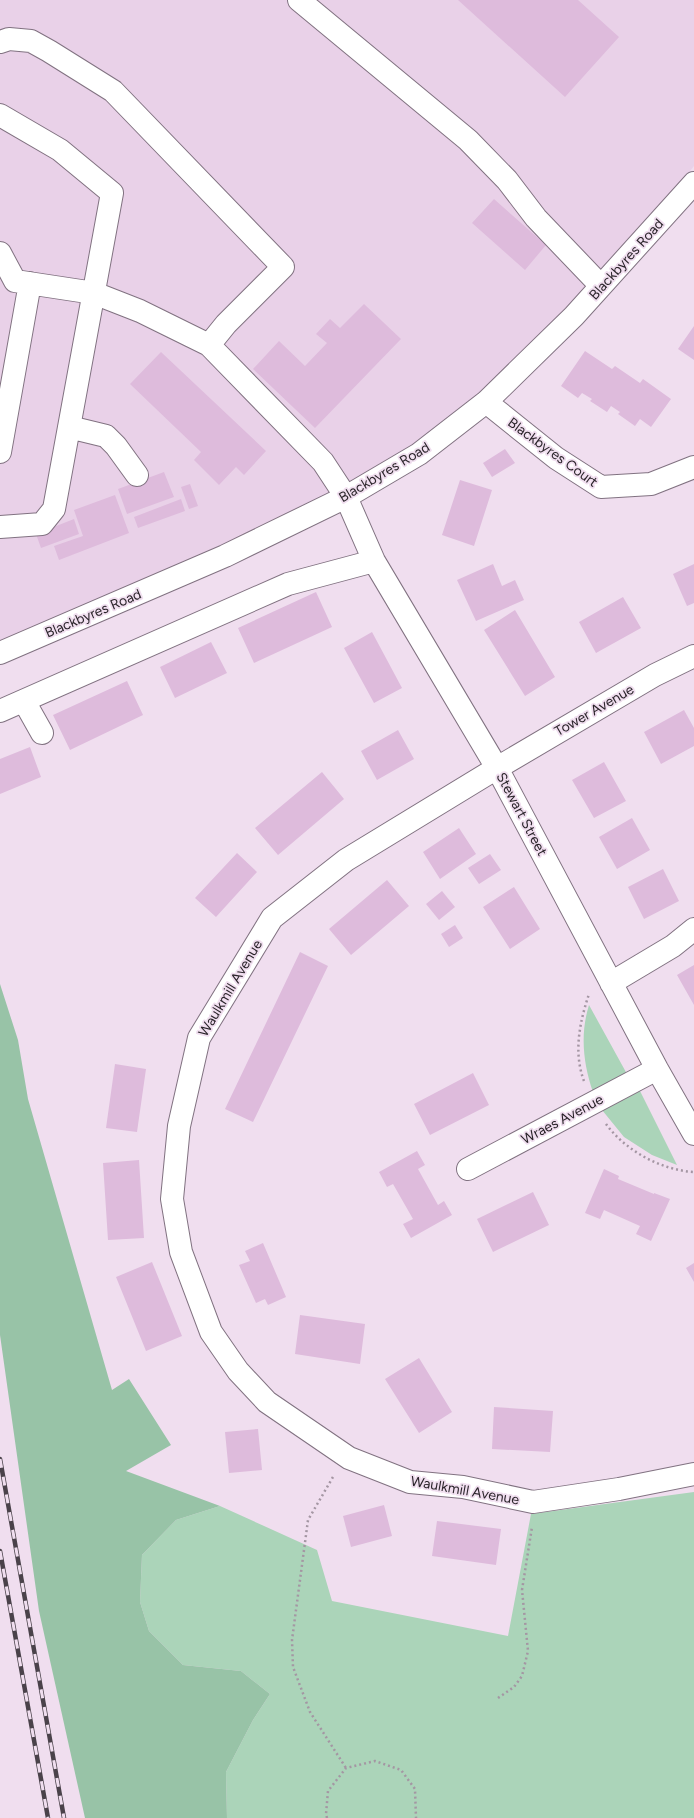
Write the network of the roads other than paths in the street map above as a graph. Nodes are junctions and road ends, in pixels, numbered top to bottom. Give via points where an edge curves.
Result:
1 (299, 0) edge
2 (0, 42) edge
3 (0, 115) edge
4 (694, 184) edge
5 (0, 253) edge
6 (30, 283) junction
7 (601, 286) junction
8 (94, 293) junction
9 (209, 345) junction
10 (486, 402) junction
11 (69, 427) junction
12 (0, 452) edge
13 (694, 467) edge
14 (137, 475) dead end
15 (346, 497) junction
16 (0, 527) edge
17 (374, 561) junction
18 (0, 653) edge
19 (694, 656) edge
20 (24, 701) junction
21 (0, 711) edge
22 (42, 733) dead end
23 (497, 768) junction
24 (694, 929) edge
25 (611, 983) junction
26 (657, 1069) junction
27 (694, 1134) edge
28 (468, 1169) dead end
29 (694, 1474) edge

1 - 7 street via 468,140 507,180 536,218
2 - 9 street via 9,39 31,41 113,91 283,267 226,324
3 - 8 street via 60,150 112,193
4 - 7 street, Blackbyres Road
5 - 6 street, Stewart Street via 16,281
6 - 8 street, Stewart Street
6 - 12 street
7 - 10 street, Blackbyres Road
8 - 9 street, Stewart Street via 140,311
8 - 11 street
9 - 15 street, Stewart Street via 324,462
10 - 13 street, Blackbyres Court via 556,458 601,487 651,484
10 - 15 street, Blackbyres Road via 419,454
11 - 14 street via 106,436
11 - 16 street via 54,509 42,524
15 - 17 street, Stewart Street
15 - 18 street, Blackbyres Road via 225,556
17 - 20 street via 288,584
17 - 23 street, Stewart Street
19 - 23 street, Tower Avenue via 655,675
20 - 21 street
20 - 22 street
23 - 25 street, Stewart Street
23 - 29 street, Waulkmill Avenue via 346,860 272,918 198,1038 179,1126 172,1199 181,1252 211,1332 238,1371 267,1402 349,1458 410,1482 463,1487 533,1502
24 - 25 street via 673,946
25 - 26 street, Stewart Street
26 - 27 street, Stewart Street
26 - 28 street, Wraes Avenue

